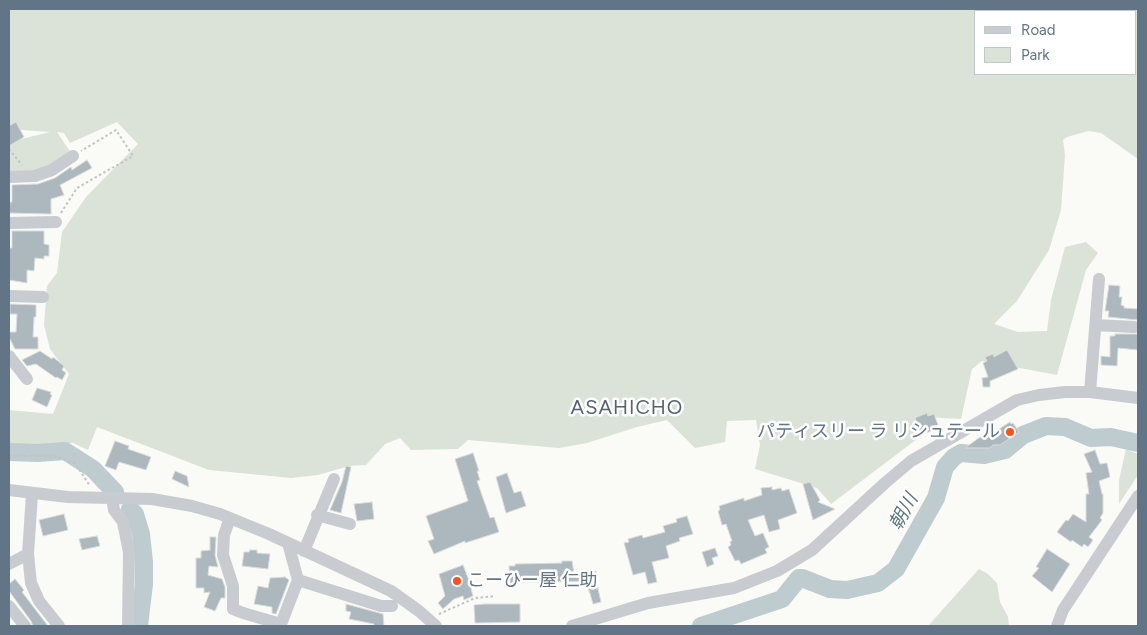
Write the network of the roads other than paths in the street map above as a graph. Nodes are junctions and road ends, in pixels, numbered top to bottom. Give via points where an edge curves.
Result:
1 (73, 156) road end
2 (9, 177) edge
3 (56, 222) road end
4 (9, 223) edge
5 (1099, 279) dead end
6 (9, 296) edge
7 (43, 297) dead end
8 (1096, 325) junction
9 (1134, 327) dead end
10 (9, 356) edge
11 (27, 379) dead end
12 (1090, 392) junction
13 (1138, 398) edge
14 (334, 480) dead end
15 (9, 490) edge
16 (32, 494) junction
17 (1138, 496) edge
18 (112, 498) junction
19 (317, 515) junction
20 (230, 518) junction
21 (350, 524) dead end
22 (288, 544) junction
23 (304, 551) junction
24 (28, 554) junction
25 (9, 564) edge
26 (298, 580) junction
27 (9, 606) edge
28 (392, 606) dead end
29 (432, 622) edge
30 (25, 626) edge
31 (58, 626) edge
32 (128, 626) edge
33 (572, 626) edge
34 (1057, 626) edge

1 - 2 street via 52,170 31,176
3 - 4 street
5 - 8 street
6 - 7 street
8 - 9 street
8 - 12 street
10 - 11 street
12 - 13 street
12 - 33 street via 1039,395 1017,400 953,436 885,483 812,550 761,578 716,592 648,603
14 - 19 street
15 - 16 street
16 - 18 street
16 - 24 street
17 - 34 street via 1063,610
18 - 20 street via 177,503
18 - 32 street via 114,510 123,522 130,552
19 - 21 street
19 - 23 street
20 - 22 street
20 - 26 street via 224,535 223,556 233,586 232,608 281,624
22 - 23 street
22 - 26 street
23 - 29 street via 391,592
24 - 25 street
24 - 31 street via 34,592
26 - 28 street via 381,606
27 - 30 street

